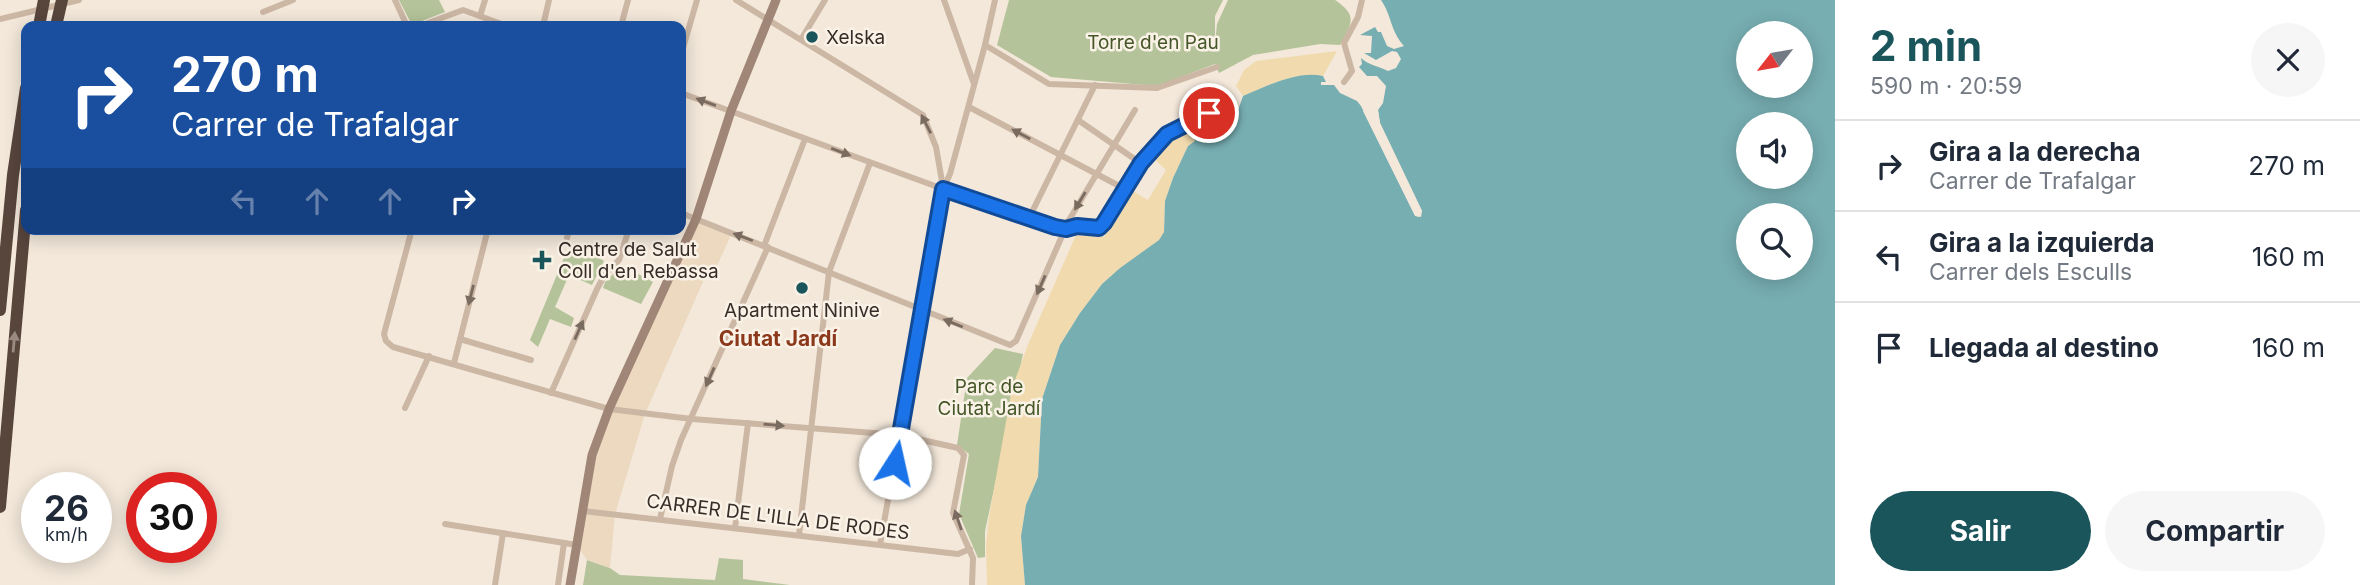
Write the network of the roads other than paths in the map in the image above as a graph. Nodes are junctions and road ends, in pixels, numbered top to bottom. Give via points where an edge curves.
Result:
1 (44, 0) edge
2 (62, 0) edge
3 (79, 0) edge
4 (293, 0) edge
5 (395, 0) edge
6 (485, 0) edge
7 (549, 0) edge
8 (628, 0) edge
9 (697, 0) edge
10 (736, 0) edge
11 (776, 0) edge
12 (825, 0) edge
13 (944, 0) edge
14 (995, 0) edge
15 (1362, 0) edge
16 (273, 4) edge
17 (263, 12) dead end
18 (480, 16) junction
19 (0, 19) edge
20 (769, 19) junction
21 (40, 21) edge
22 (57, 21) edge
23 (405, 21) edge
24 (433, 21) edge
25 (494, 21) edge
26 (544, 21) edge
27 (622, 21) edge
28 (686, 38) edge
29 (802, 38) junction
30 (985, 45) junction
31 (1217, 67) dead end
32 (1344, 82) dead end
33 (974, 85) junction
34 (1095, 85) junction
35 (686, 95) edge
36 (969, 107) junction
37 (1135, 110) dead end
38 (731, 111) junction
39 (1209, 113) dead end
40 (1078, 120) junction
41 (21, 121) edge
42 (805, 139) junction
43 (1114, 145) junction
44 (1060, 155) junction
45 (1136, 160) dead end
46 (870, 163) junction
47 (1096, 174) junction
48 (943, 189) junction
49 (1125, 189) junction
50 (686, 215) edge
51 (695, 219) junction
52 (1028, 220) junction
53 (1066, 229) junction
54 (24, 235) edge
55 (410, 235) edge
56 (486, 235) edge
57 (568, 235) edge
58 (626, 235) edge
59 (567, 238) dead end
60 (766, 247) junction
61 (829, 272) junction
62 (921, 309) junction
63 (0, 310) edge
64 (460, 339) junction
65 (429, 356) junction
66 (531, 360) dead end
67 (454, 363) junction
68 (551, 393) junction
69 (405, 408) dead end
70 (609, 409) junction
71 (692, 419) junction
72 (748, 423) junction
73 (811, 428) junction
74 (900, 435) junction
75 (0, 508) edge
76 (583, 510) junction
77 (660, 519) junction
78 (445, 524) dead end
79 (734, 528) junction
80 (503, 533) junction
81 (799, 535) junction
82 (564, 543) junction
83 (577, 545) junction
84 (880, 545) junction
85 (970, 550) junction
86 (495, 585) edge
87 (558, 585) edge
88 (570, 585) edge
89 (972, 585) edge

1 - 21 highway
2 - 22 highway
3 - 19 street
4 - 16 street
5 - 23 street
6 - 18 street
7 - 26 street
8 - 27 street
9 - 28 street
10 - 20 street
11 - 20 street
12 - 29 street
13 - 33 street
14 - 30 street
15 - 32 street via 1343,46 1352,71
16 - 17 street
18 - 24 street via 463,9
18 - 25 street
20 - 29 street
20 - 38 street
48 -> 29 street via 936,147 923,115
30 - 33 street
30 - 34 street via 1049,84
31 - 34 street via 1157,88
33 - 36 street
34 - 40 street
38 -> 35 street
44 -> 36 street
36 - 48 street
37 - 43 street
38 - 42 street
38 - 51 street
39 - 49 street via 1167,134
40 - 43 street
40 - 44 street
41 - 63 highway
42 -> 46 street
42 - 60 street
43 - 45 street
43 - 47 street
44 - 47 street
44 - 52 street
46 - 48 street
46 - 61 street
47 - 49 street
47 -> 53 street
48 - 52 street
48 - 62 street
49 - 53 street via 1099,228
50 - 51 street
60 -> 51 street
51 - 70 street
52 - 53 street
53 -> 62 street via 1016,341 1010,345
75 -> 54 highway
55 - 65 street via 384,334 393,347
56 -> 64 street
57 - 59 street
68 -> 58 street via 597,289 619,260
60 - 61 street
60 -> 71 street
61 - 62 street
61 - 73 street
62 - 74 street
64 - 66 street
64 - 67 street
65 - 67 street
65 - 69 street
67 - 68 street
68 - 70 street
70 - 71 street
70 - 76 street via 592,455
71 - 72 street
71 - 77 street via 672,466
72 -> 73 street
72 - 79 street
73 - 74 street
73 - 81 street
74 - 84 street
85 -> 74 street via 953,513 964,456 958,448
76 - 77 street, CARRER DE L'ILLA DE RODES
76 - 83 street
77 - 79 street, CARRER DE L'ILLA DE RODES
78 - 80 street
79 - 81 street, CARRER DE L'ILLA DE RODES
80 - 82 street
80 - 86 street
81 - 84 street, CARRER DE L'ILLA DE RODES
82 - 83 street
82 - 87 street
83 - 88 street
84 - 85 street, CARRER DE L'ILLA DE RODES via 958,554
85 - 89 street

